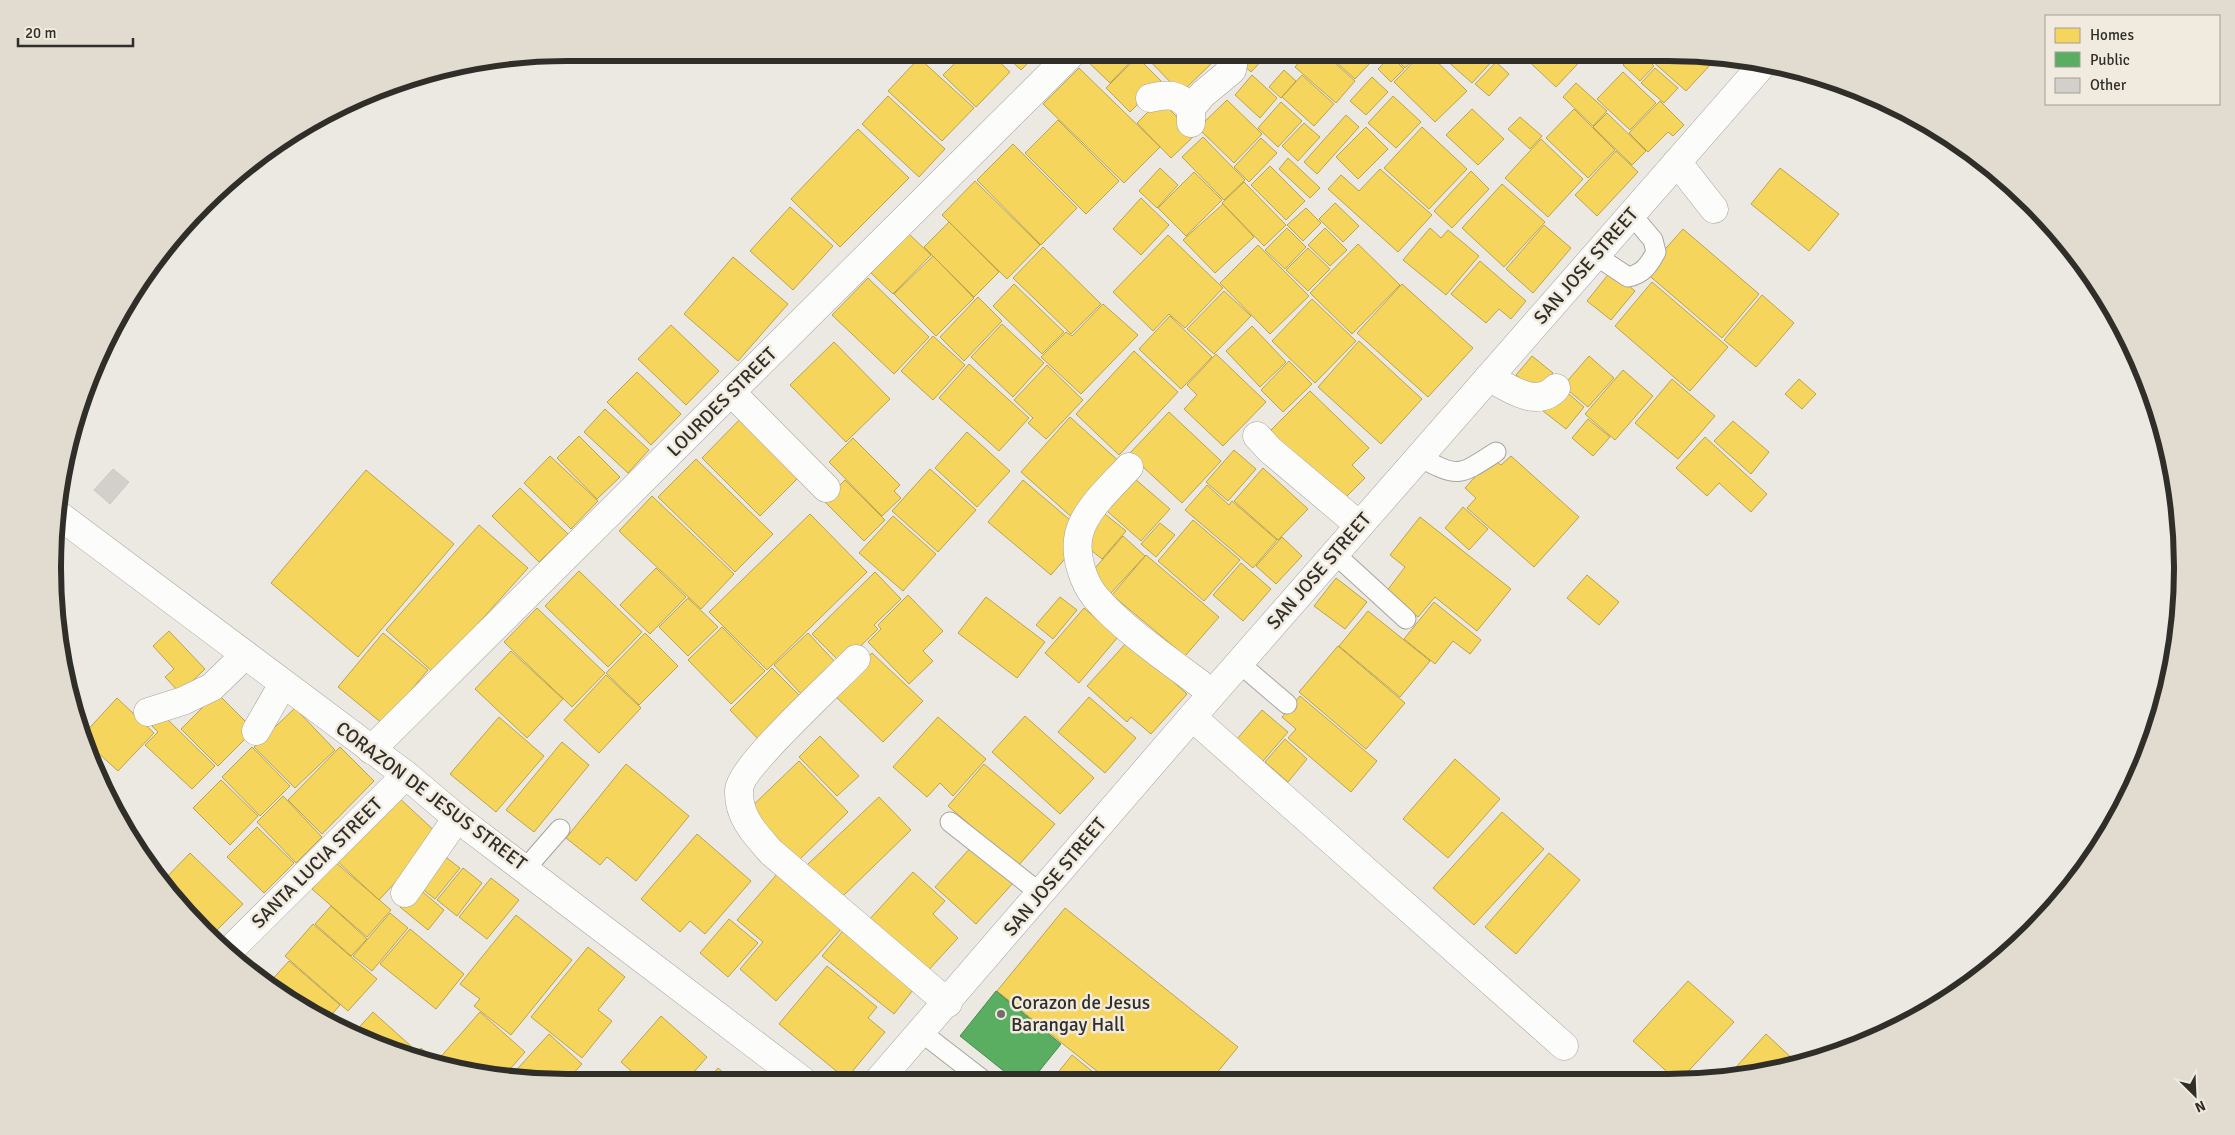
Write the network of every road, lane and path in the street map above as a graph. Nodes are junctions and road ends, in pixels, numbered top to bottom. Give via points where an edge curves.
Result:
1 (1064, 61) edge
2 (1231, 61) edge
3 (1757, 70) edge
4 (1150, 98) dead end
5 (1677, 162) junction
6 (1714, 209) dead end
7 (1631, 214) junction
8 (1595, 255) junction
9 (1489, 376) junction
10 (1556, 388) dead end
11 (732, 393) junction
12 (1257, 436) dead end
13 (1496, 452) dead end
14 (1419, 457) junction
15 (1129, 467) dead end
16 (826, 488) dead end
17 (64, 519) edge
18 (1359, 525) junction
19 (1336, 554) junction
20 (1406, 619) dead end
21 (245, 655) junction
22 (856, 659) dead end
23 (1239, 663) junction
24 (282, 684) junction
25 (1212, 693) junction
26 (1287, 704) dead end
27 (148, 712) dead end
28 (1192, 717) junction
29 (256, 732) dead end
30 (371, 750) junction
31 (406, 775) junction
32 (457, 818) junction
33 (950, 822) dead end
34 (560, 829) dead end
35 (526, 868) junction
36 (405, 893) dead end
37 (1040, 893) junction
38 (233, 947) edge
39 (948, 1003) junction
40 (921, 1032) junction
41 (1564, 1046) dead end
42 (794, 1074) edge
43 (884, 1074) edge
44 (975, 1074) edge

1 - 11 street, LOURDES STREET
2 - 4 street via 1232,70 1203,94 1191,115 1180,97
3 - 5 street, SAN JOSE STREET
5 - 6 street
5 - 7 street, SAN JOSE STREET
7 - 8 street, SAN JOSE STREET
7 - 8 lane via 1653,240 1656,252 1649,264 1639,275 1628,277
8 - 9 street, SAN JOSE STREET
9 - 10 street via 1519,394 1537,398 1551,394
9 - 14 street, SAN JOSE STREET
11 - 16 street
11 - 30 street, LOURDES STREET
12 - 18 street
13 - 14 lane via 1467,471 1449,473
14 - 18 street, SAN JOSE STREET
15 - 25 street via 1088,515 1079,534 1078,557 1083,575 1096,598
17 - 21 street, CORAZON DE JESUS STREET
18 - 19 street, SAN JOSE STREET
19 - 20 lane
19 - 23 street, SAN JOSE STREET
21 - 24 street, CORAZON DE JESUS STREET
21 - 27 street via 212,687 184,701
22 - 39 street via 755,761 739,787 740,809 771,852
23 - 25 street, SAN JOSE STREET
23 - 26 lane
24 - 29 street
24 - 30 street, CORAZON DE JESUS STREET
25 - 28 street, SAN JOSE STREET
28 - 37 street, SAN JOSE STREET
28 - 41 street
30 - 31 street, CORAZON DE JESUS STREET
31 - 32 street, CORAZON DE JESUS STREET
31 - 38 street, SANTA LUCIA STREET
32 - 35 street, CORAZON DE JESUS STREET
32 - 36 street
33 - 37 lane
34 - 35 lane
35 - 42 street, CORAZON DE JESUS STREET
37 - 39 street, SAN JOSE STREET
39 - 40 street, SAN JOSE STREET
40 - 43 street, SAN JOSE STREET
40 - 44 lane

